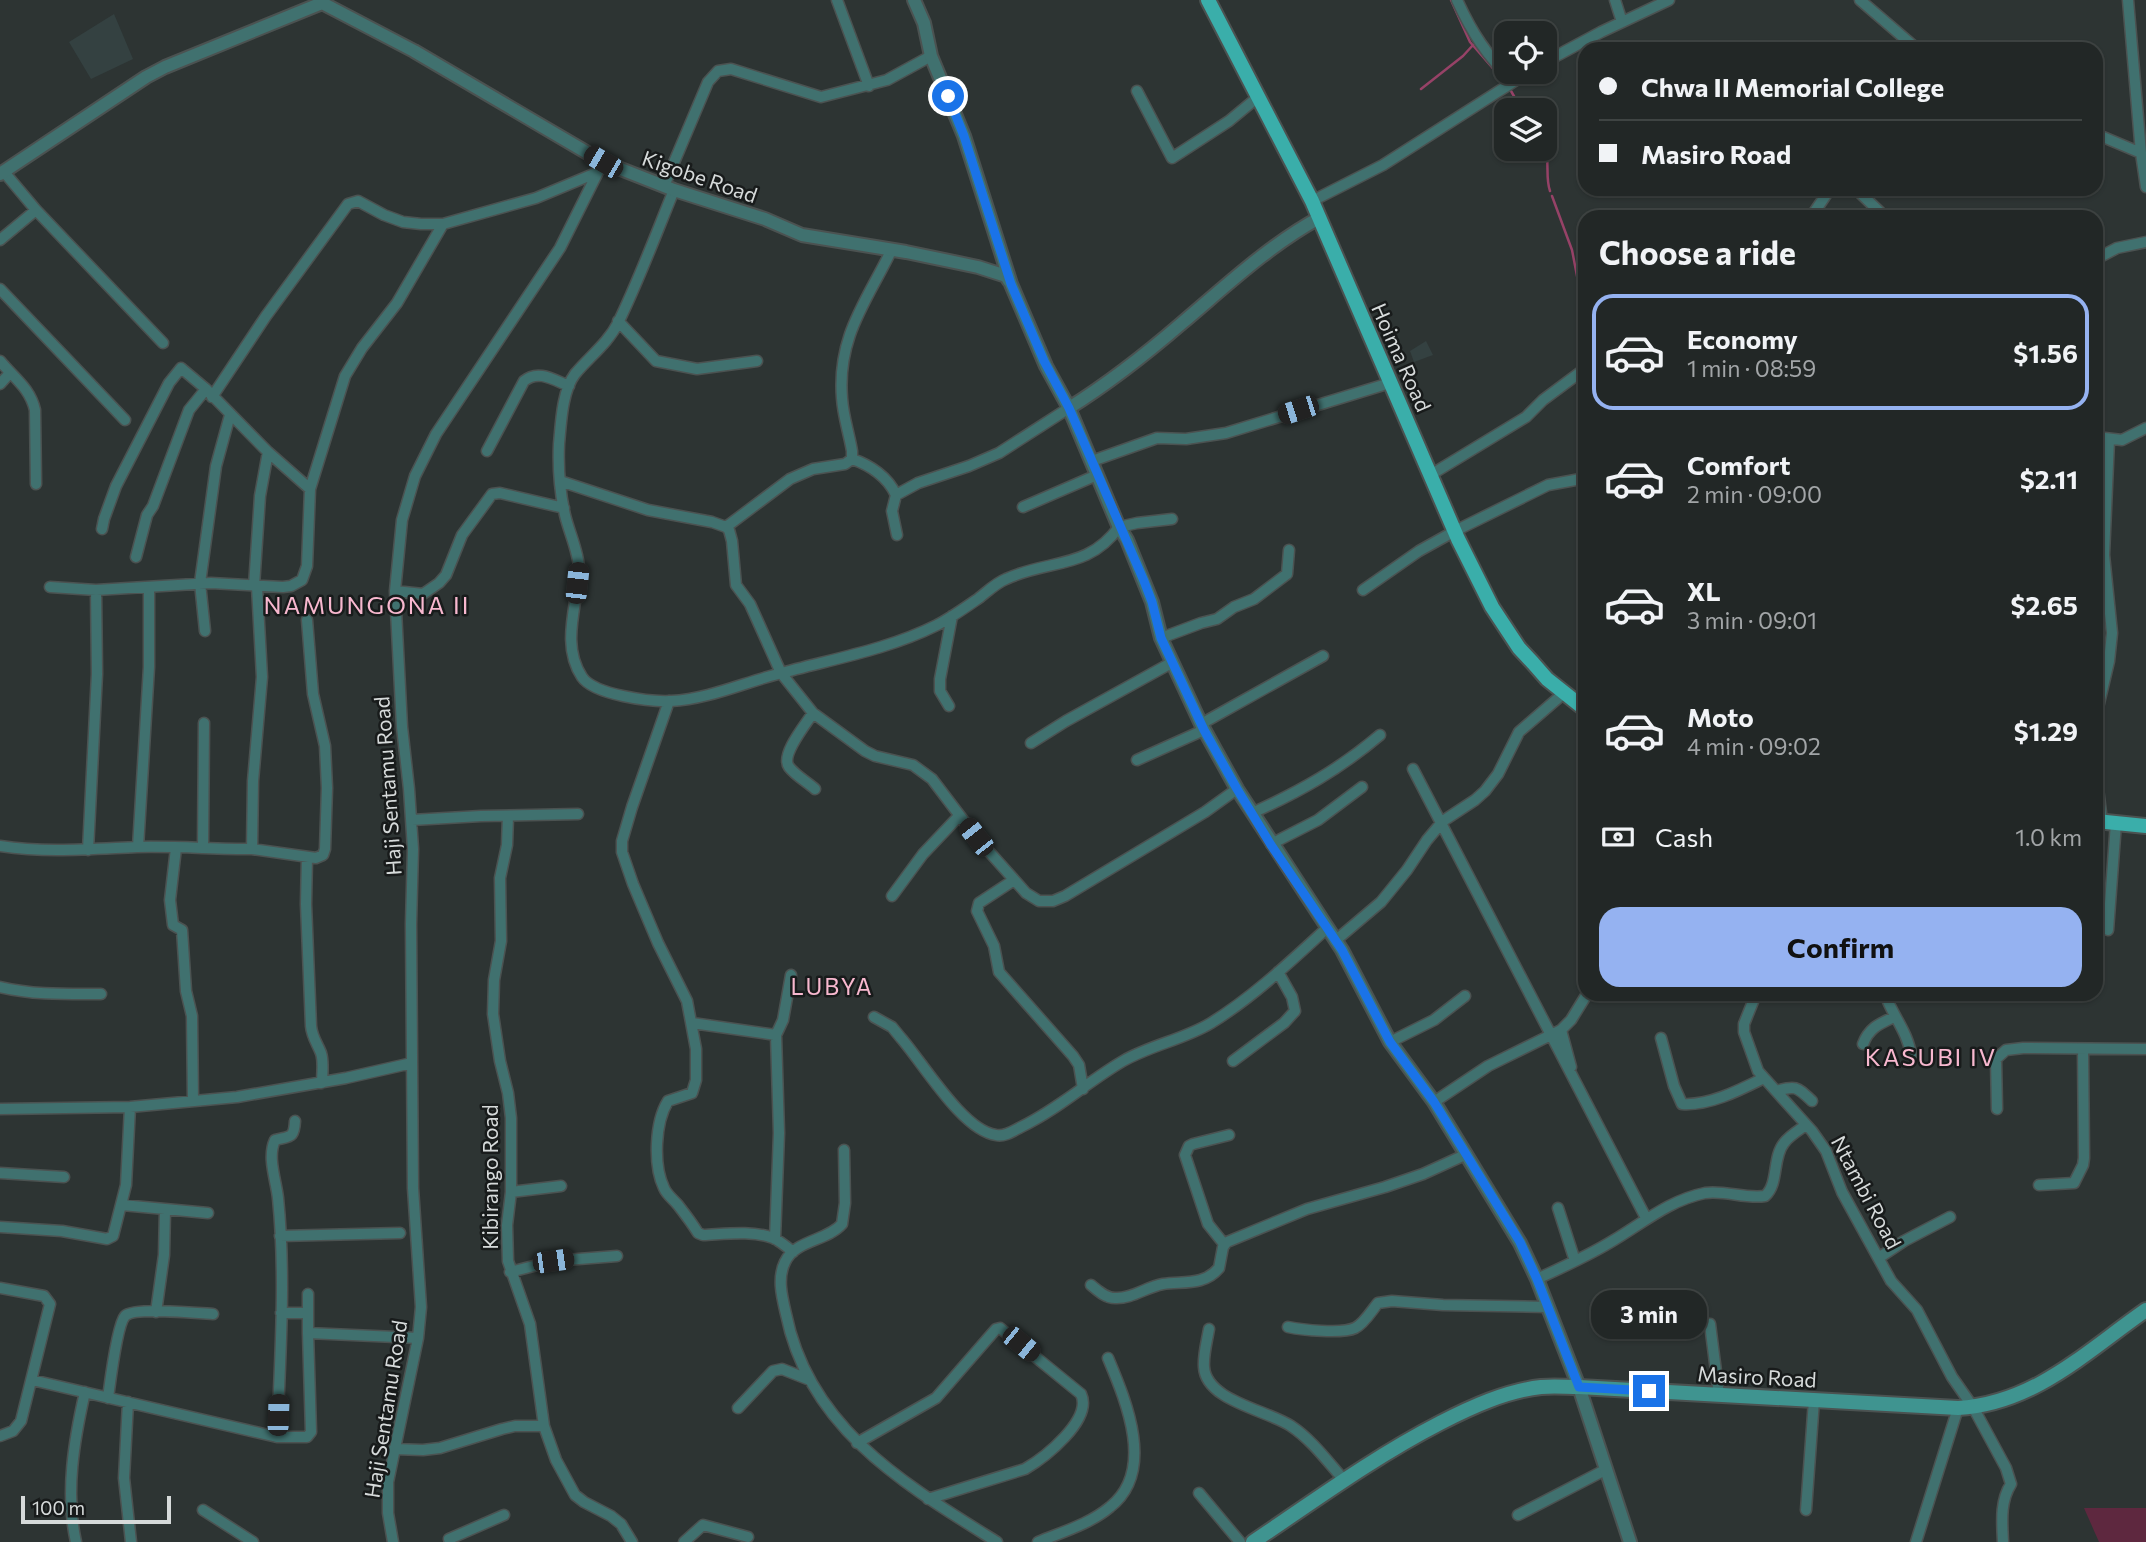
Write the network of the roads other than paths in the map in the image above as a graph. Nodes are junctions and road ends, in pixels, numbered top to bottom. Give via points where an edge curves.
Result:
1 (837, 0) edge
2 (914, 0) edge
3 (1208, 0) edge
4 (1457, 0) edge
5 (1615, 0) edge
6 (1669, 0) edge
7 (1860, 0) edge
8 (2128, 0) edge
9 (319, 2) edge
10 (1622, 22) junction
11 (1584, 42) edge
12 (1909, 42) edge
13 (1578, 45) edge
14 (931, 56) junction
15 (1557, 56) edge
16 (1494, 62) edge
17 (1508, 84) edge
18 (869, 86) junction
19 (1137, 91) dead end
20 (1258, 97) junction
21 (2103, 137) edge
22 (2143, 156) edge
23 (600, 167) junction
24 (2, 173) edge
25 (2146, 187) edge
26 (669, 188) junction
27 (1863, 196) edge
28 (1312, 201) junction
29 (36, 210) junction
30 (1878, 210) edge
31 (1319, 218) junction
32 (443, 224) junction
33 (0, 240) edge
34 (2146, 242) edge
35 (892, 250) junction
36 (2103, 255) edge
37 (1011, 284) junction
38 (0, 289) edge
39 (618, 321) junction
40 (163, 343) dead end
41 (757, 361) dead end
42 (0, 362) edge
43 (10, 373) junction
44 (1578, 374) edge
45 (1390, 383) junction
46 (0, 384) edge
47 (569, 386) junction
48 (209, 393) junction
49 (1069, 408) junction
50 (230, 415) junction
51 (125, 420) dead end
52 (2146, 428) edge
53 (2103, 439) edge
54 (2109, 440) junction
55 (487, 451) dead end
56 (268, 452) junction
57 (852, 459) junction
58 (1092, 461) junction
59 (1432, 474) junction
60 (1097, 475) junction
61 (1578, 479) edge
62 (560, 481) junction
63 (36, 484) dead end
64 (310, 489) junction
65 (897, 495) junction
66 (564, 508) junction
67 (1023, 508) dead end
68 (1172, 519) dead end
69 (726, 527) junction
70 (1119, 527) junction
71 (102, 529) dead end
72 (1455, 531) junction
73 (897, 535) dead end
74 (1289, 550) dead end
75 (136, 557) dead end
76 (200, 583) junction
77 (50, 587) dead end
78 (149, 587) junction
79 (256, 587) junction
80 (96, 590) junction
81 (1363, 590) dead end
82 (395, 591) junction
83 (952, 616) junction
84 (307, 620) dead end
85 (205, 631) dead end
86 (1161, 638) junction
87 (1323, 656) dead end
88 (1173, 662) junction
89 (781, 673) junction
90 (2103, 690) edge
91 (1564, 693) junction
92 (669, 701) junction
93 (1578, 704) edge
94 (948, 706) dead end
95 (813, 713) junction
96 (204, 723) dead end
97 (1203, 727) junction
98 (1380, 735) dead end
99 (1031, 743) dead end
100 (1137, 760) dead end
101 (1413, 769) dead end
102 (1362, 787) dead end
103 (815, 789) dead end
104 (1237, 789) junction
105 (1252, 813) junction
106 (578, 814) dead end
107 (508, 816) junction
108 (960, 816) junction
109 (412, 820) junction
110 (2105, 822) edge
111 (2146, 825) edge
112 (0, 845) edge
113 (1271, 845) junction
114 (138, 847) junction
115 (176, 848) junction
116 (203, 848) junction
117 (252, 849) junction
118 (88, 850) junction
119 (307, 857) junction
120 (1014, 880) junction
121 (892, 895) dead end
122 (1326, 929) junction
123 (2108, 930) dead end
124 (1335, 941) junction
125 (1278, 972) junction
126 (792, 975) dead end
127 (0, 987) edge
128 (101, 994) dead end
129 (1465, 996) dead end
130 (1583, 1001) edge
131 (1753, 1001) edge
132 (1888, 1001) edge
133 (874, 1017) dead end
134 (1894, 1017) junction
135 (692, 1023) junction
136 (1561, 1030) junction
137 (776, 1035) junction
138 (1661, 1038) dead end
139 (1390, 1042) junction
140 (1863, 1044) dead end
141 (2084, 1049) junction
142 (2146, 1049) edge
143 (1911, 1055) dead end
144 (1233, 1061) dead end
145 (412, 1063) junction
146 (1572, 1071) dead end
147 (1763, 1078) junction
148 (323, 1083) junction
149 (1083, 1089) junction
150 (1776, 1091) junction
151 (193, 1101) junction
152 (1812, 1101) dead end
153 (1434, 1102) junction
154 (130, 1107) junction
155 (0, 1109) edge
156 (1997, 1109) dead end
157 (295, 1121) dead end
158 (1805, 1125) junction
159 (1229, 1135) dead end
160 (844, 1150) dead end
161 (1466, 1154) junction
162 (0, 1173) edge
163 (64, 1177) dead end
164 (2039, 1185) dead end
165 (561, 1186) dead end
166 (511, 1192) junction
167 (122, 1205) junction
168 (1558, 1208) dead end
169 (165, 1210) junction
170 (208, 1213) dead end
171 (1950, 1217) dead end
172 (1646, 1218) junction
173 (0, 1227) edge
174 (400, 1233) dead end
175 (280, 1236) junction
176 (775, 1239) junction
177 (1224, 1244) junction
178 (793, 1252) junction
179 (617, 1256) dead end
180 (1880, 1257) junction
181 (1575, 1261) junction
182 (510, 1272) junction
183 (1537, 1279) junction
184 (1091, 1285) dead end
185 (0, 1288) edge
186 (308, 1294) dead end
187 (1547, 1307) junction
188 (2146, 1310) edge
189 (156, 1312) junction
190 (281, 1313) junction
191 (308, 1313) junction
192 (213, 1314) dead end
193 (1710, 1324) dead end
194 (1288, 1327) dead end
195 (1209, 1329) dead end
196 (308, 1333) junction
197 (418, 1338) junction
198 (1108, 1358) dead end
199 (32, 1380) junction
200 (810, 1380) junction
201 (1579, 1387) junction
202 (85, 1392) junction
203 (1719, 1395) junction
204 (108, 1398) junction
205 (1814, 1400) junction
206 (128, 1402) junction
207 (738, 1408) dead end
208 (1966, 1408) junction
209 (544, 1426) junction
210 (0, 1436) edge
211 (278, 1437) junction
212 (857, 1443) junction
213 (394, 1449) junction
214 (1605, 1470) junction
215 (1344, 1480) junction
216 (1199, 1493) dead end
217 (928, 1499) junction
218 (203, 1510) dead end
219 (1806, 1510) dead end
220 (504, 1515) dead end
221 (1518, 1515) dead end
222 (748, 1537) dead end
223 (76, 1542) edge
224 (131, 1542) edge
225 (253, 1542) edge
226 (393, 1542) edge
227 (450, 1542) edge
228 (632, 1542) edge
229 (684, 1542) edge
230 (997, 1542) edge
231 (1038, 1542) edge
232 (1240, 1542) edge
233 (1253, 1542) edge
234 (1630, 1542) edge
235 (1916, 1542) edge
236 (2003, 1542) edge

1 - 18 street
2 - 14 street
3 - 20 main road, Hoima Road
4 - 16 street via 1477,41
5 - 10 street
6 - 10 street
7 - 12 street
8 - 22 street
9 - 23 street, Kigobe Road via 414,51
9 - 24 street via 146,77
10 - 11 street
13 - 15 street
14 - 18 street
14 - 37 street via 964,136
17 - 28 street via 1383,165
18 - 26 street via 821,97 731,69 718,71 704,91
19 - 20 street via 1172,158
20 - 28 main road, Hoima Road
21 - 22 street
22 - 25 street
23 - 26 street, Kigobe Road
23 - 32 street via 536,198
23 - 82 street, Haji Sentamu Road via 560,248 424,454 402,520
24 - 29 street
26 - 35 street, Kigobe Road via 802,235
26 - 39 street
27 - 30 street
28 - 31 main road, Hoima Road
29 - 33 street
29 - 40 street
31 - 45 main road, Hoima Road
31 - 49 street via 1278,244 1131,364
32 - 48 street via 403,222 358,201 348,204
32 - 64 street via 393,309 345,376
34 - 36 street
35 - 37 street, Kigobe Road via 978,267 1006,276
35 - 57 street via 852,325 844,359 841,396
37 - 49 street
38 - 51 street
39 - 41 street via 656,361 697,369
39 - 47 street
42 - 43 street
43 - 46 street
43 - 63 street via 33,399
44 - 59 street via 1526,417
45 - 58 street via 1226,433 1157,438
45 - 59 main road, Hoima Road
47 - 55 street via 538,374 529,377
47 - 62 street via 559,439
48 - 50 street
48 - 71 street via 181,368 169,383 116,486
48 - 75 street via 190,410
49 - 58 street
49 - 65 street via 999,453
50 - 56 street
50 - 76 street via 216,466
52 - 54 street via 2122,440
53 - 54 street
54 - 90 street via 2105,555 2112,633
56 - 64 street
56 - 79 street via 260,496
57 - 65 street via 884,477
57 - 69 street via 790,479
58 - 60 street
59 - 72 main road, Hoima Road
60 - 67 street
60 - 70 street
61 - 72 street via 1548,485
62 - 66 street
62 - 69 street via 648,510
64 - 79 street via 307,566 302,580 291,586
65 - 73 street via 892,511
66 - 82 street via 492,494 462,535 439,583 423,594
66 - 92 street via 579,563 571,638 579,672 594,688
68 - 70 street
69 - 89 street via 732,541 736,585 750,604
70 - 83 street via 1110,541 1093,553 1010,577
70 - 86 street via 1152,602
72 - 81 street
72 - 91 main road, Hoima Road via 1505,628 1532,663
74 - 86 street via 1287,574 1268,590 1217,619
76 - 78 street
76 - 79 street
76 - 85 street
77 - 80 street
78 - 80 street
78 - 114 street
79 - 117 street via 261,677
80 - 118 street via 97,674
82 - 109 street, Haji Sentamu Road
83 - 89 street via 882,647
83 - 94 street via 940,679
84 - 119 street via 327,788 325,849 320,857
86 - 88 street
87 - 97 street
88 - 97 street
88 - 99 street
89 - 92 street via 713,694
89 - 95 street
91 - 93 main road, Hoima Road
91 - 124 street via 1519,732 1485,791 1443,821 1381,902
92 - 135 street via 632,807 622,852
95 - 103 street via 792,744 787,762
95 - 108 street via 865,751 921,770
96 - 116 street
97 - 100 street
97 - 104 street
98 - 105 street via 1320,780
101 - 172 street
102 - 113 street via 1318,820
104 - 105 street
104 - 120 street via 1205,813 1053,901 1039,901
105 - 113 street
106 - 107 street
107 - 109 street
107 - 166 street, Kibirango Road via 493,1014 511,1118
108 - 120 street
108 - 121 street
109 - 145 street, Haji Sentamu Road
110 - 111 main road
110 - 123 street
112 - 118 street
113 - 122 street
114 - 115 street
114 - 118 street
115 - 116 street
115 - 151 street via 170,900 173,925 182,930 192,1016
116 - 117 street
117 - 119 street
119 - 148 street via 311,1026 322,1060
120 - 149 street via 979,903 976,911 994,946 999,972 1073,1056
122 - 124 street
122 - 125 street
124 - 139 street
125 - 144 street via 1295,1011
125 - 149 street via 1209,1024 1143,1050
126 - 137 street
127 - 128 street
129 - 139 street via 1434,1020
130 - 136 street
131 - 147 street, Ntambi Road via 1744,1032
132 - 134 street
133 - 149 street via 892,1027 962,1115 990,1134 1010,1133
134 - 140 street via 1875,1026
134 - 143 street via 1905,1033
135 - 137 street
135 - 176 street via 697,1066 694,1089 666,1103 658,1135 664,1188 700,1234
136 - 146 street
136 - 153 street via 1488,1066
137 - 176 street
138 - 147 street via 1682,1104 1722,1096
139 - 153 street
141 - 142 street
141 - 156 street via 2006,1050 1996,1059
141 - 164 street via 2083,1165 2074,1183
145 - 148 street
145 - 197 street, Haji Sentamu Road via 413,1188 421,1307
147 - 150 street, Ntambi Road
148 - 151 street
150 - 152 street via 1793,1087
150 - 158 street, Ntambi Road
151 - 154 street
153 - 161 street
154 - 155 street
154 - 167 street
157 - 175 street via 289,1138 273,1143
158 - 172 street via 1783,1143 1765,1196 1703,1194
158 - 180 street, Ntambi Road via 1826,1151 1842,1192
159 - 177 street via 1193,1144 1185,1155 1208,1224
160 - 178 street via 842,1224
161 - 177 street via 1423,1174 1307,1209
161 - 183 street
162 - 163 street
165 - 166 street
166 - 182 street, Kibirango Road
167 - 169 street
167 - 173 street via 113,1236 107,1239
168 - 181 street
169 - 170 street
169 - 189 street
171 - 180 street
172 - 181 street
174 - 175 street
175 - 190 street
176 - 178 street
177 - 184 street via 1219,1268 1205,1279 1161,1284 1126,1298 1108,1297
178 - 200 street via 782,1269 780,1284 796,1353
179 - 182 street via 553,1261
180 - 208 street, Ntambi Road via 1891,1281 1917,1310
181 - 183 street
182 - 209 street, Kibirango Road via 530,1324
183 - 187 street
185 - 199 street via 49,1300
186 - 191 street
187 - 194 street via 1392,1301 1378,1303 1356,1328
187 - 201 street
188 - 208 main road, Masiro Road via 2033,1389
189 - 192 street
189 - 204 street via 130,1313 122,1320
190 - 191 street
190 - 211 street
191 - 196 street
193 - 203 street
195 - 215 street via 1204,1367 1213,1387 1290,1425
196 - 197 street
196 - 211 street via 311,1432 307,1437
197 - 213 street, Haji Sentamu Road
198 - 231 street via 1131,1427 1134,1452 1128,1487 1112,1506 1087,1522
199 - 202 street
199 - 210 street via 18,1427
200 - 207 street via 782,1369 773,1371
200 - 212 street
201 - 203 main road, Masiro Road
201 - 214 street
201 - 215 main road, Masiro Road via 1541,1387 1478,1405 1419,1434
202 - 204 street
202 - 223 street via 72,1479
203 - 205 main road, Masiro Road
204 - 206 street
205 - 208 main road, Masiro Road
205 - 219 street
206 - 211 street
206 - 224 street via 124,1478
208 - 235 street
208 - 236 street, Ntambi Road via 2006,1468 2011,1484 2002,1514
209 - 213 street via 515,1426 440,1448
209 - 228 street, Kibirango Road via 575,1495 621,1524
212 - 217 street
212 - 217 street via 936,1398 1000,1328 1081,1394 1083,1405 1074,1424 1039,1461
213 - 226 street, Haji Sentamu Road via 387,1499
214 - 221 street
214 - 234 street
215 - 233 main road, Masiro Road
216 - 232 street
217 - 230 street
218 - 225 street
220 - 227 street
222 - 229 street via 703,1525

